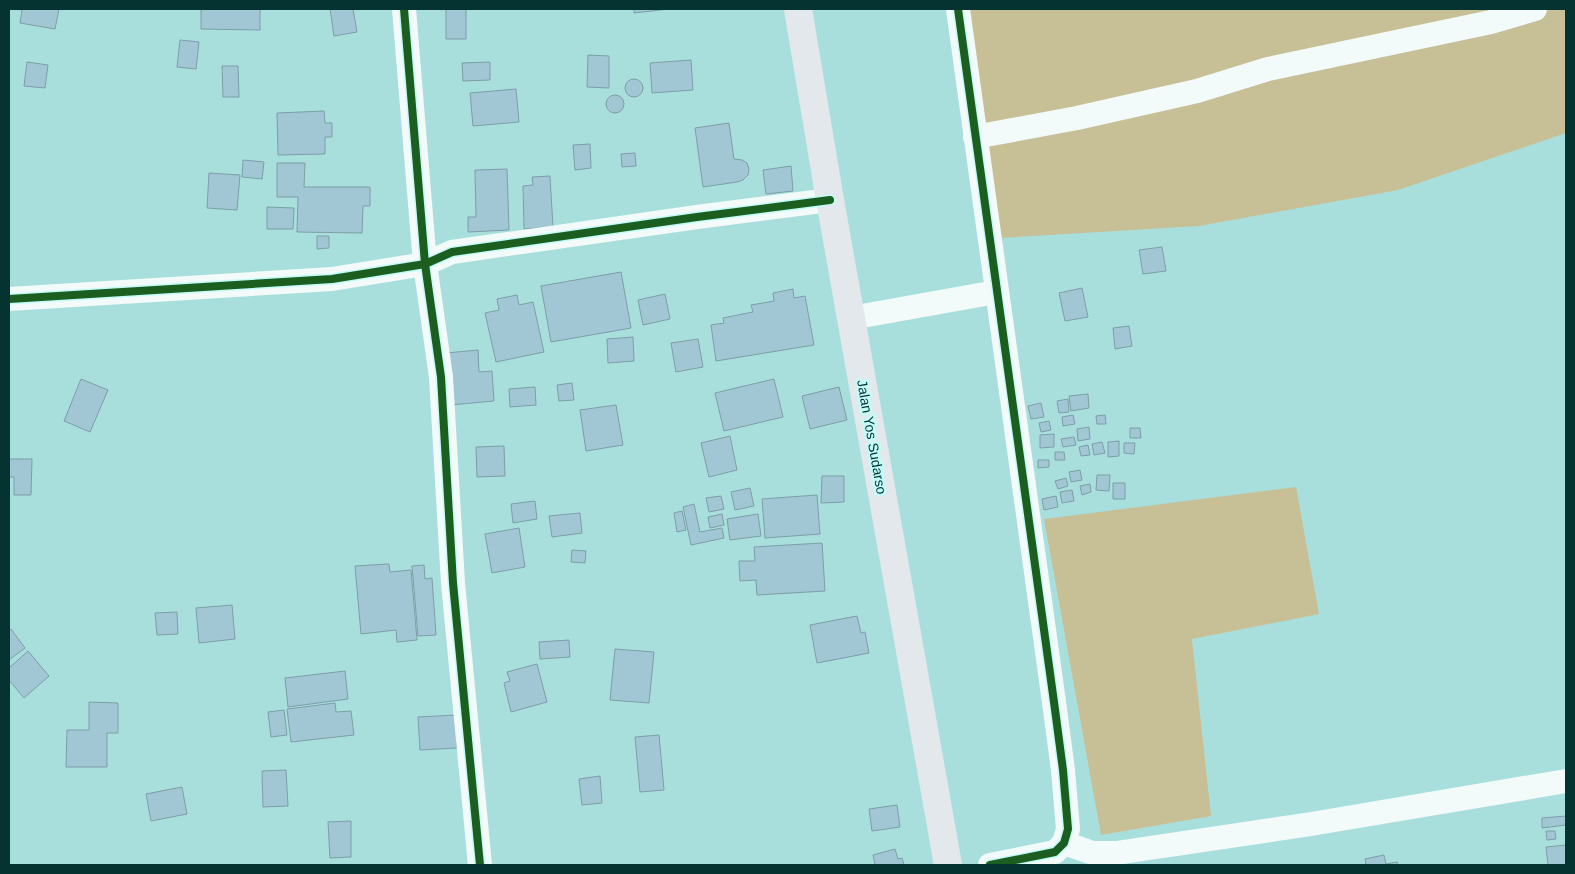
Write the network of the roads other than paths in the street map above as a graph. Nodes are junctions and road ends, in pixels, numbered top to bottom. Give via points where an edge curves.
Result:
1 (404, 9) edge
2 (798, 9) edge
3 (958, 9) edge
4 (1535, 9) edge
5 (976, 137) junction
6 (830, 200) junction
7 (424, 264) junction
8 (996, 292) junction
9 (9, 299) edge
10 (851, 318) junction
11 (1566, 781) edge
12 (1064, 843) junction
13 (480, 865) edge
14 (948, 865) edge
15 (990, 865) edge

1 - 7 street
2 - 6 main road, Jalan Yos Sudarso
3 - 5 street
4 - 5 street via 1491,22 1268,69 1197,91
5 - 8 street
6 - 7 street via 452,252
6 - 10 main road, Jalan Yos Sudarso
7 - 9 street via 332,279
7 - 13 street via 441,377 454,583
8 - 10 street
8 - 12 street via 1063,770 1068,829
10 - 14 main road, Jalan Yos Sudarso
11 - 12 street via 1116,853 1092,853
12 - 15 street via 1055,852

